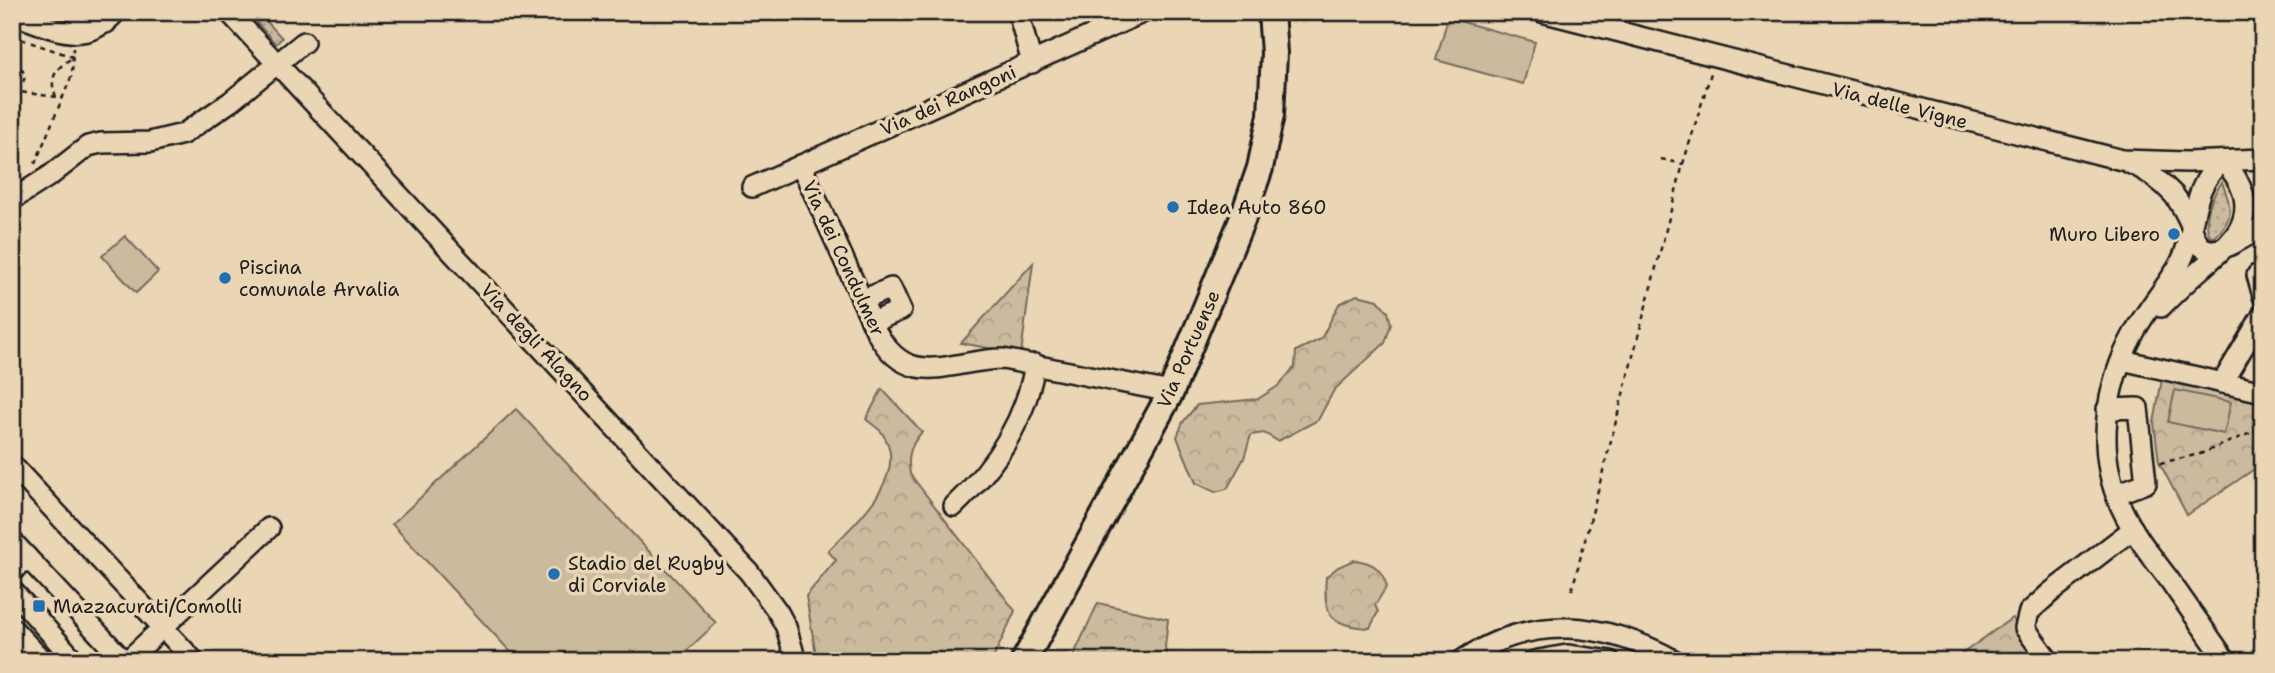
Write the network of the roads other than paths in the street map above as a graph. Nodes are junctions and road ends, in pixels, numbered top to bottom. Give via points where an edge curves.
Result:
1 (76, 12) edge
2 (229, 12) edge
3 (1018, 12) edge
4 (1144, 12) edge
5 (1270, 12) edge
6 (1542, 12) edge
7 (12, 14) edge
8 (1585, 17) edge
9 (111, 18) edge
10 (304, 42) dead end
11 (1032, 64) junction
12 (277, 65) junction
13 (2263, 159) edge
14 (2122, 160) junction
15 (2222, 161) junction
16 (801, 165) junction
17 (752, 187) dead end
18 (12, 200) edge
19 (2192, 226) junction
20 (2263, 228) edge
21 (2226, 247) junction
22 (2257, 275) dead end
23 (2263, 296) edge
24 (862, 300) junction
25 (2263, 314) edge
26 (873, 323) junction
27 (2133, 335) junction
28 (2122, 360) junction
29 (1035, 364) junction
30 (2222, 383) junction
31 (1171, 392) junction
32 (2263, 392) edge
33 (2108, 409) junction
34 (12, 465) edge
35 (2116, 494) junction
36 (954, 506) dead end
37 (268, 528) dead end
38 (2133, 529) junction
39 (12, 541) edge
40 (27, 557) junction
41 (12, 572) edge
42 (12, 590) edge
43 (12, 628) edge
44 (163, 628) junction
45 (71, 660) edge
46 (43, 661) edge
47 (125, 661) edge
48 (194, 661) edge
49 (796, 661) edge
50 (1024, 661) edge
51 (1461, 661) edge
52 (1533, 661) edge
53 (1610, 661) edge
54 (1676, 661) edge
55 (2049, 661) edge
56 (2226, 661) edge

1 - 9 street via 85,21
2 - 12 street, Via degli Alagno
3 - 11 street
4 - 11 street, Via dei Rangoni
5 - 31 main road, Via Portuense via 1272,105 1260,168
6 - 8 street, Via delle Vigne
7 - 9 street via 73,34 86,33
8 - 14 street, Via delle Vigne via 1716,58
10 - 12 street
11 - 16 street, Via dei Rangoni
12 - 18 street via 183,134 149,142 96,144
12 - 49 street, Via degli Alagno via 749,572 786,627
13 - 15 street, Via delle Vigne
14 - 15 street, Via delle Vigne
14 - 19 street via 2164,185
15 - 19 street via 2203,184
15 - 21 street via 2234,173 2245,205 2240,228
16 - 17 street, Via dei Rangoni
16 - 24 street, Via dei Condulmer
19 - 21 street via 2204,248
19 - 27 street via 2178,266
20 - 21 street
21 - 27 street
22 - 23 street
24 - 26 street, Via dei Condulmer
24 - 26 street via 891,288 901,310
25 - 30 street
26 - 29 street, Via dei Condulmer via 888,351 908,365 925,369 990,359
27 - 28 street
28 - 30 street
28 - 33 street
29 - 31 street
29 - 36 street via 1011,435
30 - 32 street
31 - 50 main road, Via Portuense
33 - 35 street via 2106,448
33 - 35 street via 2138,408 2146,483
34 - 44 street
35 - 38 street
37 - 44 street
38 - 55 street via 2029,612 2025,628
38 - 56 street
39 - 40 street
40 - 41 street
40 - 47 street
42 - 45 street
43 - 46 street
44 - 47 street
44 - 48 street
51 - 54 street via 1485,645 1540,628 1580,628 1621,635
52 - 53 street via 1567,655

